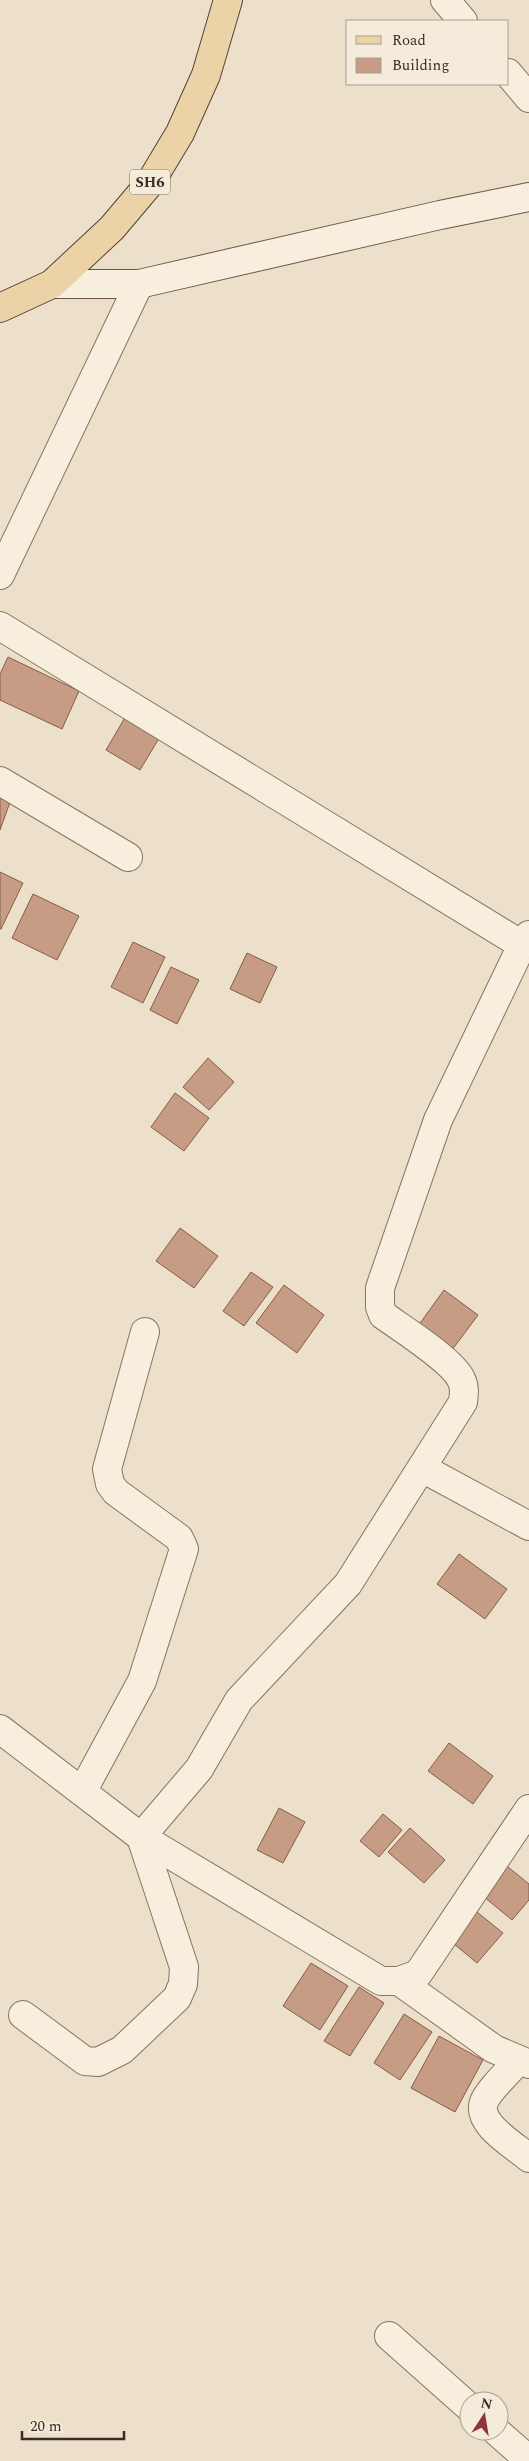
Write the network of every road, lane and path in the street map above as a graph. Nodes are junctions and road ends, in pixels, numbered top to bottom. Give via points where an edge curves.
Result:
1 (228, 0) edge
2 (445, 0) edge
3 (462, 20) edge
4 (509, 74) edge
5 (529, 98) edge
6 (529, 197) edge
7 (52, 284) junction
8 (139, 284) junction
9 (0, 308) edge
10 (0, 575) edge
11 (0, 626) edge
12 (0, 781) edge
13 (128, 857) dead end
14 (525, 940) edge
15 (145, 1332) dead end
16 (422, 1468) junction
17 (529, 1526) edge
18 (4, 1741) edge
19 (82, 1792) junction
20 (529, 1810) edge
21 (140, 1837) junction
22 (399, 1981) junction
23 (23, 2015) dead end
24 (524, 2062) edge
25 (529, 2158) edge
26 (389, 2336) dead end
27 (459, 2398) edge
28 (507, 2441) edge
29 (529, 2460) edge

1 - 7 main road, SH6 via 206,75 180,133 150,183 112,228
2 - 3 street
4 - 5 street
6 - 8 street via 440,214
7 - 8 street
7 - 9 main road, SH6
8 - 10 street
11 - 14 street
12 - 13 street
14 - 16 street via 438,1120 380,1288 383,1315 450,1365 465,1390 463,1402
15 - 19 street via 107,1469 110,1484 116,1492 179,1538 184,1549 142,1681
16 - 17 street
16 - 21 street via 348,1584 239,1700 199,1769
18 - 19 street
19 - 21 street
20 - 22 street via 418,1974
21 - 22 street via 381,1981
21 - 23 street via 184,1967 183,1984 177,1998 122,2050 98,2062 86,2061
22 - 24 street via 494,2049
24 - 25 street via 484,2101 483,2114 488,2126
26 - 27 street
28 - 29 street

